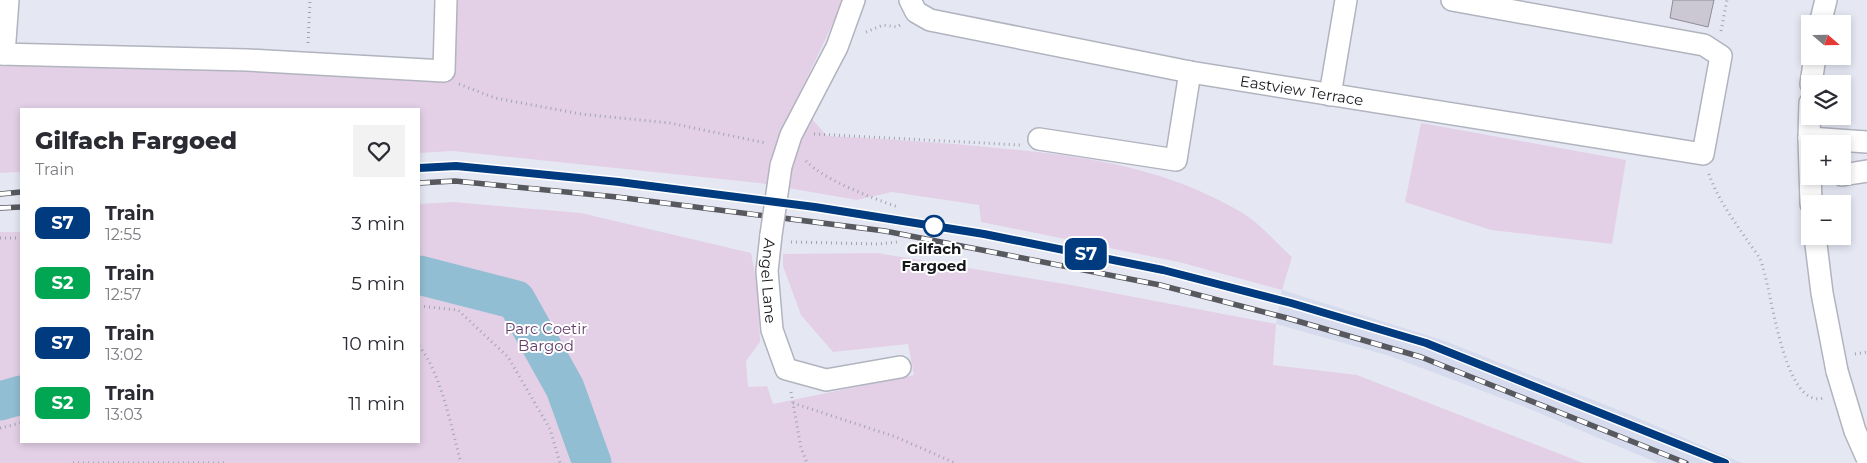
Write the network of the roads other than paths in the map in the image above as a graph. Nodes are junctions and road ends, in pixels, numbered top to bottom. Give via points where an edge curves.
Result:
1 (8, 0) edge
2 (446, 0) edge
3 (854, 0) edge
4 (910, 0) edge
5 (1346, 0) edge
6 (1452, 0) edge
7 (1826, 0) edge
8 (1822, 15) edge
9 (2, 54) edge
10 (1190, 72) junction
11 (1330, 95) junction
12 (1039, 139) road end
13 (1851, 141) edge
14 (1867, 142) edge
15 (1867, 172) edge
16 (1851, 173) edge
17 (1816, 245) edge
18 (900, 367) dead end
19 (1867, 458) edge

1 - 9 street
2 - 9 street via 444,71
3 - 18 street, Angel Lane, bridge via 837,47 805,106 783,157 768,272 772,330 786,369 826,380
4 - 10 street, Eastview Terrace via 916,12 930,20
5 - 11 street
6 - 11 street, Eastview Terrace via 1704,45 1721,56 1703,154
7 - 8 street
10 - 11 street, Eastview Terrace
10 - 12 street via 1176,160
13 - 14 street
15 - 16 street
17 - 19 street, bridge via 1837,371 1855,432

